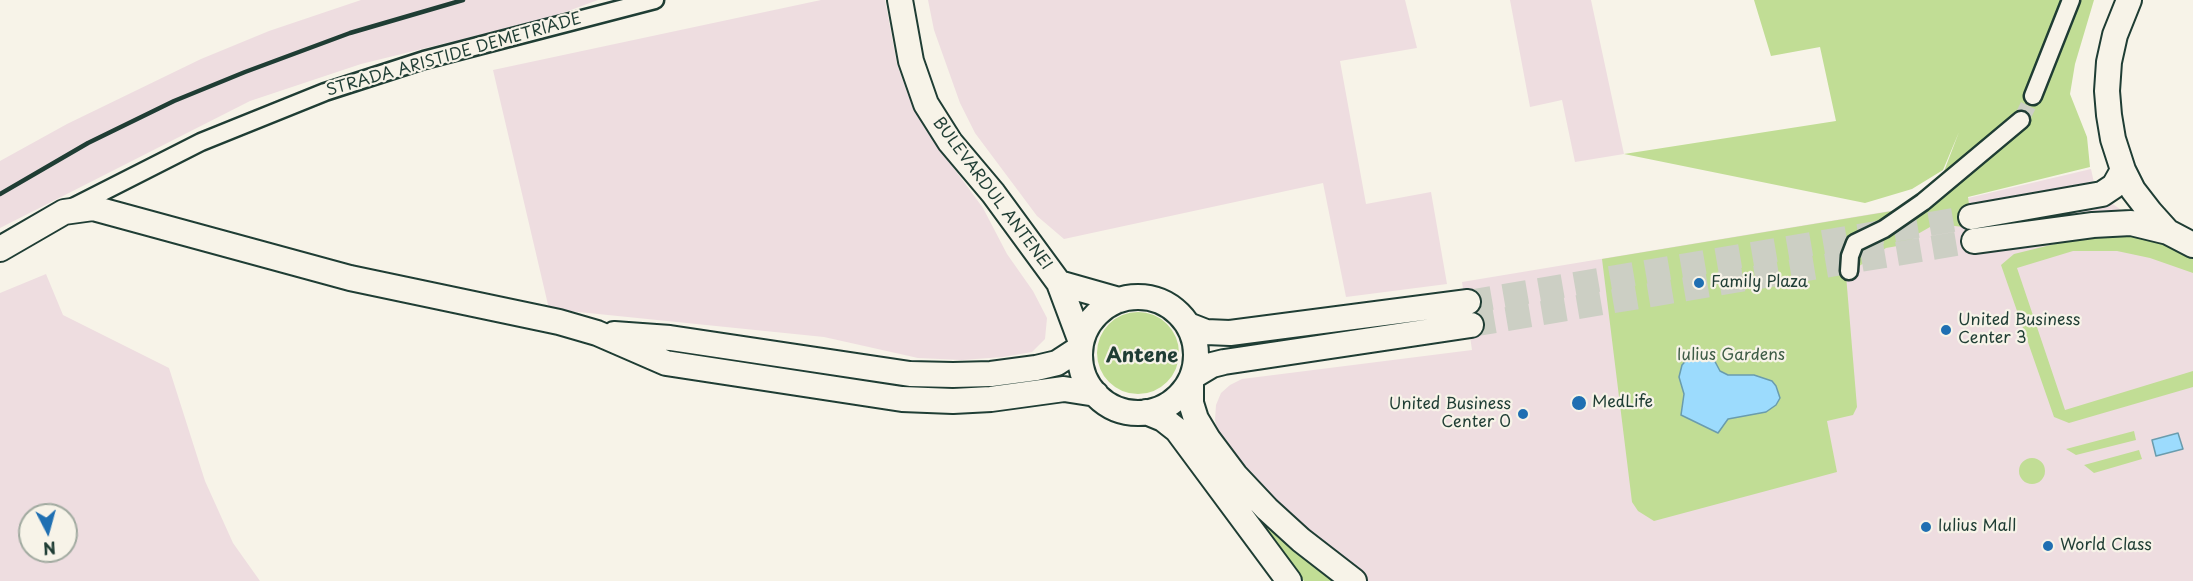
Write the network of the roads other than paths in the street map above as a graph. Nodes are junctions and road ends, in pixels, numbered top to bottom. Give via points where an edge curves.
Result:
1 (655, 0) edge
2 (900, 0) edge
3 (2071, 0) edge
4 (2129, 0) edge
5 (2033, 96) tunnel mouth
6 (2021, 120) tunnel mouth
7 (2123, 170) junction
8 (64, 212) junction
9 (1971, 217) tunnel mouth
10 (2168, 232) junction
11 (1974, 241) tunnel mouth
12 (2193, 245) edge
13 (0, 249) edge
14 (1850, 271) dead end
15 (1059, 283) junction
16 (1119, 300) junction
17 (1188, 325) junction
18 (597, 333) junction
19 (1081, 345) junction
20 (1191, 379) junction
21 (1096, 394) junction
22 (1146, 412) junction
23 (1289, 581) edge
24 (1354, 581) edge

1 - 8 street, STRADA ARISTIDE DEMETRIADE via 435,57 325,92 201,142
2 - 15 street, BULEVARDUL ANTENEI via 918,83 937,124
3 - 5 street
4 - 7 street via 2115,34 2107,91 2113,139
6 - 14 street via 1923,202 1855,243
7 - 9 street via 2114,186 2102,194
7 - 10 street via 2133,190
8 - 13 street, STRADA ARISTIDE DEMETRIADE
8 - 18 street via 93,208 350,278
10 - 11 street via 2118,223
10 - 12 street
15 - 16 street, BULEVARDUL ANTENEI
15 - 19 street, BULEVARDUL ANTENEI
16 - 17 street via 1158,300 1176,310
16 - 19 street via 1095,316
17 - 20 street via 1197,351
17 - 20 street via 1206,332 1230,333 1470,314 1224,362
18 - 19 street via 670,338 910,374 991,374 1036,368 1057,363
18 - 21 street via 666,363 902,399 991,399 1064,389
19 - 21 street via 1085,378
20 - 22 street via 1172,402
20 - 24 street via 1196,419 1235,475 1301,540
21 - 22 street via 1119,409
22 - 23 street via 1177,430

